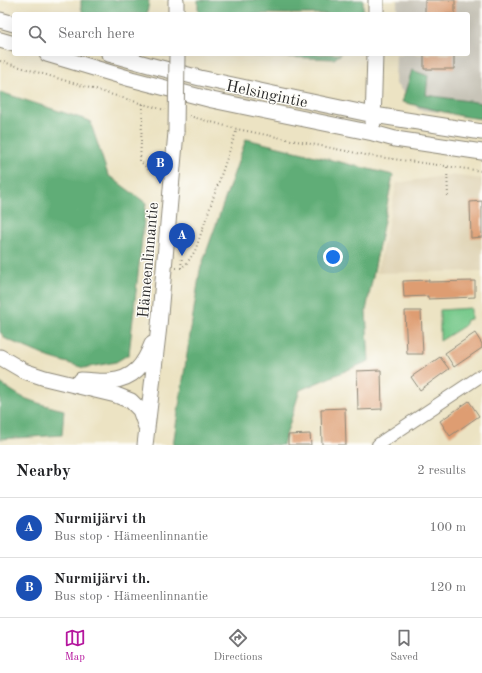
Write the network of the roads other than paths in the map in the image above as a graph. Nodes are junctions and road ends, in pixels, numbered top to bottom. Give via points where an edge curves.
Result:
1 (176, 0) edge
2 (376, 0) edge
3 (176, 12) edge
4 (376, 12) edge
5 (0, 20) edge
6 (12, 23) edge
7 (0, 40) edge
8 (12, 43) edge
9 (53, 56) edge
10 (116, 56) edge
11 (177, 56) edge
12 (375, 56) edge
13 (374, 115) junction
14 (482, 132) edge
15 (372, 133) junction
16 (482, 152) edge
17 (159, 326) junction
18 (0, 357) edge
19 (482, 375) edge
20 (45, 378) junction
21 (147, 430) junction
22 (145, 445) edge
23 (378, 445) edge

1 - 3 main road
2 - 4 main road
5 - 6 main road
7 - 8 main road
9 - 15 main road, Helsingintie via 131,80 212,100
10 - 13 main road, Helsingintie via 200,78
11 - 17 main road, Hämeenlinnantie, bridge via 176,132
12 - 13 main road
13 - 14 main road, Helsingintie
13 - 15 main road
15 - 16 main road, Helsingintie
17 - 20 main road via 148,356 141,367 128,378 110,381
17 - 21 main road, Hämeenlinnantie
18 - 20 main road via 24,371
19 - 23 street
20 - 21 main road via 116,395 131,402 140,410
21 - 22 main road, Hämeenlinnantie

